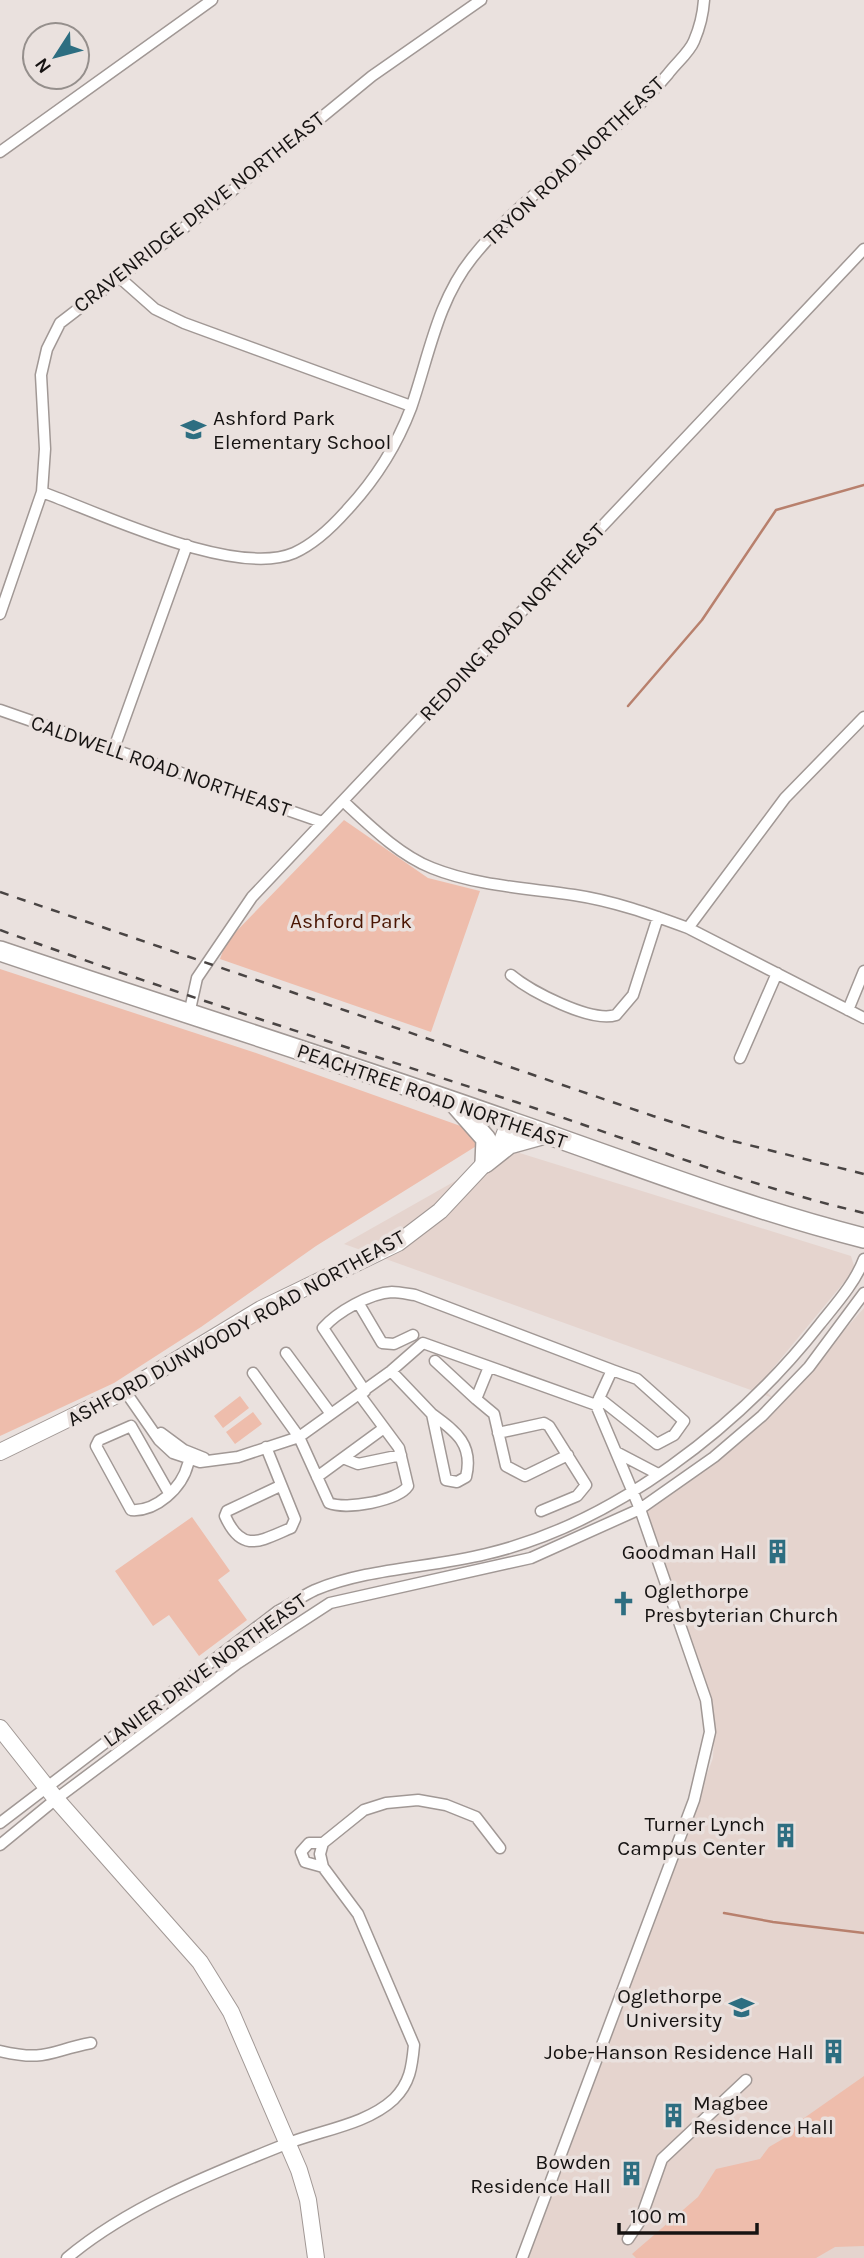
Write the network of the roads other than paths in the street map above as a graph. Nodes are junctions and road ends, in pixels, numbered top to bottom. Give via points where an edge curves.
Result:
1 (212, 0) edge
2 (481, 0) edge
3 (704, 0) edge
4 (0, 152) edge
5 (864, 249) edge
6 (120, 278) junction
7 (411, 406) junction
8 (42, 492) junction
9 (187, 545) junction
10 (0, 614) edge
11 (0, 710) edge
12 (864, 717) edge
13 (113, 751) junction
14 (343, 801) junction
15 (322, 822) junction
16 (657, 917) junction
17 (688, 928) junction
18 (0, 951) edge
19 (864, 971) edge
20 (777, 973) junction
21 (511, 975) dead end
22 (848, 1010) junction
23 (189, 1014) junction
24 (864, 1018) edge
25 (740, 1058) dead end
26 (455, 1104) junction
27 (510, 1121) junction
28 (545, 1134) junction
29 (485, 1163) junction
30 (864, 1238) edge
31 (864, 1259) edge
32 (864, 1293) edge
33 (359, 1304) junction
34 (413, 1335) dead end
35 (286, 1353) dead end
36 (435, 1362) dead end
37 (489, 1367) junction
38 (612, 1370) junction
39 (391, 1371) junction
40 (253, 1373) dead end
41 (125, 1391) junction
42 (362, 1393) junction
43 (476, 1399) junction
44 (598, 1402) junction
45 (331, 1414) junction
46 (432, 1414) junction
47 (149, 1425) junction
48 (384, 1428) junction
49 (498, 1433) junction
50 (299, 1437) junction
51 (266, 1447) junction
52 (0, 1452) edge
53 (616, 1452) junction
54 (401, 1455) junction
55 (568, 1455) junction
56 (343, 1458) junction
57 (209, 1461) junction
58 (188, 1464) junction
59 (644, 1466) junction
60 (658, 1474) junction
61 (626, 1476) junction
62 (317, 1477) junction
63 (280, 1486) junction
64 (633, 1492) junction
65 (169, 1493) junction
66 (640, 1509) junction
67 (541, 1511) dead end
68 (0, 1728) edge
69 (52, 1793) junction
70 (0, 1824) edge
71 (323, 1843) junction
72 (0, 1845) edge
73 (500, 1848) dead end
74 (323, 1867) junction
75 (91, 2043) dead end
76 (0, 2051) edge
77 (746, 2080) dead end
78 (288, 2144) junction
79 (628, 2239) dead end
80 (67, 2258) edge
81 (316, 2258) edge
82 (522, 2258) edge

1 - 4 street
2 - 6 street, CRAVENRIDGE DRIVE NORTHEAST via 372,76
3 - 7 street, TRYON ROAD NORTHEAST via 693,43 656,88 498,228 460,274 440,310
5 - 14 street, REDDING ROAD NORTHEAST
6 - 7 street via 155,309 184,323
6 - 8 street, CRAVENRIDGE DRIVE NORTHEAST via 60,323 47,349 41,375
7 - 9 street, TRYON ROAD NORTHEAST via 394,447 358,498 314,541 273,560 249,560
8 - 9 street, TRYON ROAD NORTHEAST
8 - 10 street, CRAVENRIDGE DRIVE NORTHEAST
9 - 13 street
11 - 13 street, CALDWELL ROAD NORTHEAST
12 - 17 street via 785,798
13 - 15 street, CALDWELL ROAD NORTHEAST
14 - 15 street, REDDING ROAD NORTHEAST
14 - 16 street via 431,868 481,882 611,902
15 - 23 street, REDDING ROAD NORTHEAST via 252,897 197,978
16 - 17 street
16 - 21 street via 633,995 616,1015 602,1018 530,990
17 - 20 street
18 - 23 highway, PEACHTREE ROAD NORTHEAST
19 - 22 street
20 - 22 street
20 - 25 street
22 - 24 street
23 - 26 highway, PEACHTREE ROAD NORTHEAST
26 - 27 highway, PEACHTREE ROAD NORTHEAST
26 - 29 highway via 486,1139
27 - 28 highway, PEACHTREE ROAD NORTHEAST
27 - 29 main road, ASHFORD DUNWOODY ROAD NORTHEAST
28 - 29 highway via 509,1144
28 - 30 highway, PEACHTREE ROAD NORTHEAST via 798,1221
29 - 41 main road, ASHFORD DUNWOODY ROAD NORTHEAST via 440,1211 398,1243 218,1332
31 - 60 street, LANIER DRIVE NORTHEAST via 842,1297 762,1390 725,1425
32 - 66 street, LANIER DRIVE NORTHEAST via 816,1358 762,1416 714,1457
33 - 34 street via 382,1343 394,1345
33 - 38 street via 392,1292 415,1295
33 - 42 street via 323,1328
35 - 45 street
36 - 43 street
37 - 39 street via 423,1343
37 - 43 street
37 - 44 street
38 - 44 street
38 - 44 street via 637,1379 684,1421 674,1435 657,1444
39 - 42 street
39 - 46 street
40 - 50 street
41 - 47 street
41 - 52 main road, ASHFORD DUNWOODY ROAD NORTHEAST
42 - 45 street
42 - 48 street
43 - 49 street via 494,1415
44 - 53 street
45 - 50 street
46 - 46 street via 446,1480 457,1482 466,1477 469,1467 461,1436
47 - 57 street via 173,1453 190,1461
47 - 58 street via 164,1454
48 - 54 street
48 - 56 street
49 - 55 street via 544,1423
49 - 55 street via 506,1466 525,1476
50 - 51 street
50 - 62 street
51 - 57 street
51 - 63 street
53 - 59 street
53 - 61 street
54 - 56 street via 358,1464
54 - 62 street via 405,1490 351,1507 329,1503
55 - 67 street via 585,1489
56 - 62 street
57 - 58 street
58 - 65 street via 184,1479
59 - 60 street
59 - 61 street
60 - 64 street, LANIER DRIVE NORTHEAST
61 - 64 street
63 - 63 street via 294,1524 291,1528 255,1543 240,1539 231,1530 227,1511
64 - 66 street
64 - 69 street, LANIER DRIVE NORTHEAST via 568,1524 487,1554 349,1579 315,1591 278,1611
65 - 65 street via 131,1426 99,1440 96,1446 131,1510 142,1511
66 - 69 street, LANIER DRIVE NORTHEAST via 531,1558 330,1603
66 - 82 street via 706,1700 710,1732 694,1800
68 - 69 main road
69 - 70 street, LANIER DRIVE NORTHEAST
69 - 72 street, LANIER DRIVE NORTHEAST
69 - 78 main road via 200,1962 231,2012
71 - 73 street via 364,1810 386,1802 418,1800 476,1817
71 - 74 street
71 - 74 street via 309,1843 301,1852 305,1862
74 - 78 street via 364,1927 414,2045 412,2068 405,2087 379,2110
75 - 76 street via 47,2057
77 - 79 street via 662,2159 640,2221
78 - 80 street via 160,2199
78 - 81 main road via 308,2200

